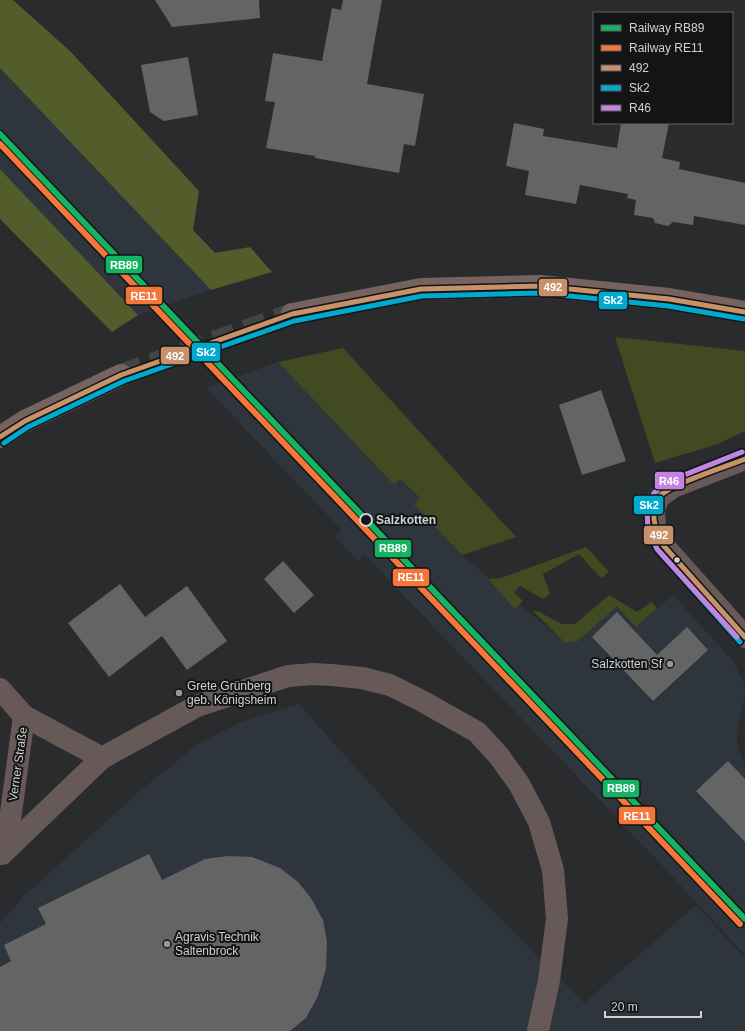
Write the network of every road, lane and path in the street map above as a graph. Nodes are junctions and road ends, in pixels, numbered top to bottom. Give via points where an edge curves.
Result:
1 (745, 312) edge
2 (292, 314) tunnel mouth
3 (121, 375) tunnel mouth
4 (0, 437) edge
5 (745, 459) edge
6 (745, 637) edge
7 (0, 690) edge
8 (24, 716) junction
9 (102, 758) junction
10 (3, 853) edge
11 (538, 1031) edge

1 - 2 main road via 669,298 540,286 421,289
3 - 4 main road via 25,421
5 - 6 street via 673,487 659,497 654,509 655,528 663,545
7 - 8 street
8 - 9 street
8 - 10 street, Verner Straße
9 - 10 street
9 - 11 street via 197,706 288,676 313,674 362,678 390,685 477,732 499,756 519,784 539,822 554,870 557,919 549,980

